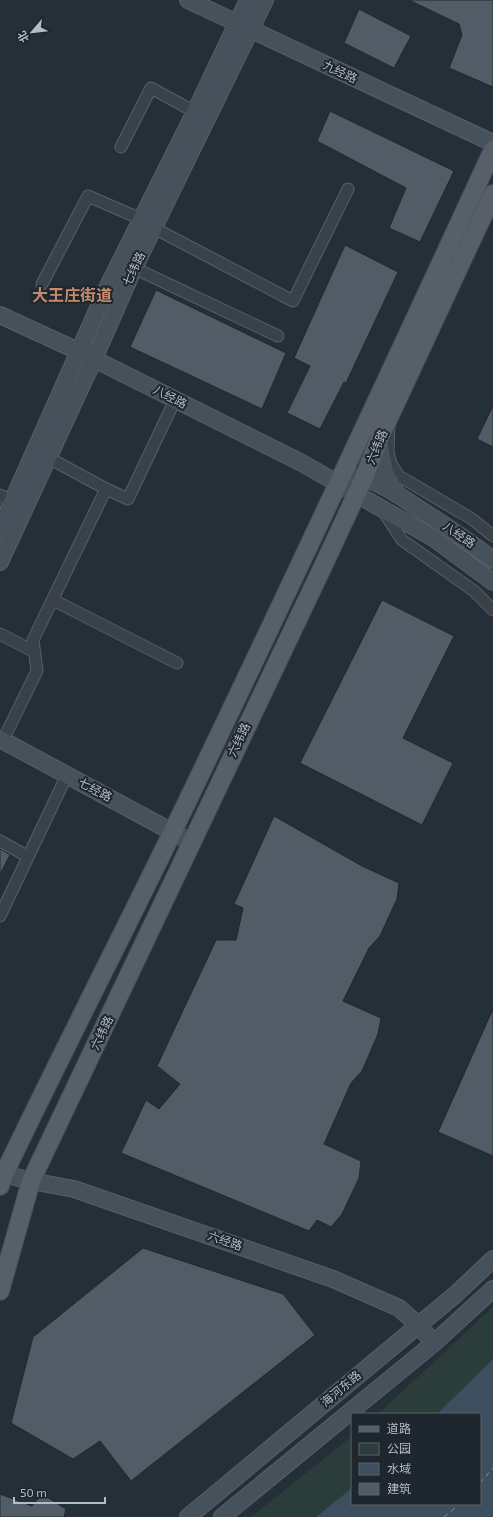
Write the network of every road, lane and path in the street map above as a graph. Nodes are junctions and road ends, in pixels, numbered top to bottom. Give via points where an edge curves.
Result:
1 (188, 0) edge
2 (248, 0) edge
3 (266, 0) edge
4 (237, 24) junction
5 (251, 31) junction
6 (195, 112) junction
7 (493, 143) edge
8 (121, 147) dead end
9 (493, 150) edge
10 (348, 189) dead end
11 (493, 194) edge
12 (141, 219) junction
13 (154, 228) junction
14 (134, 268) junction
15 (42, 284) dead end
16 (0, 315) edge
17 (278, 336) dead end
18 (78, 351) junction
19 (94, 359) junction
20 (175, 400) junction
21 (390, 416) junction
22 (379, 439) junction
23 (49, 458) junction
24 (338, 482) junction
25 (360, 486) junction
26 (106, 489) junction
27 (397, 494) junction
28 (7, 498) edge
29 (380, 507) junction
30 (0, 529) edge
31 (493, 536) edge
32 (493, 560) edge
33 (0, 562) edge
34 (490, 580) edge
35 (53, 600) junction
36 (493, 610) edge
37 (0, 634) edge
38 (35, 652) junction
39 (177, 664) dead end
40 (2, 740) edge
41 (67, 775) junction
42 (172, 832) junction
43 (0, 841) edge
44 (191, 842) junction
45 (27, 856) junction
46 (0, 916) edge
47 (1, 1178) edge
48 (31, 1181) junction
49 (18, 1224) junction
50 (493, 1259) edge
51 (493, 1289) edge
52 (0, 1291) edge
53 (418, 1325) junction
54 (434, 1343) junction
55 (188, 1517) edge
56 (222, 1517) edge

1 - 4 street, 九经路
2 - 4 street, 七纬路
3 - 5 street, 七纬路
4 - 5 street, 九经路
4 - 6 street, 七纬路
5 - 7 street, 九经路
5 - 13 street, 七纬路
6 - 8 street via 151,88
6 - 12 street, 七纬路
9 - 24 main road, 六纬路
10 - 13 street via 293,300
11 - 21 main road, 六纬路
12 - 15 street via 88,196
12 - 18 street, 七纬路
13 - 14 street, 七纬路
14 - 17 street
14 - 19 street, 七纬路
16 - 18 street, 八经路
18 - 19 street, 八经路
18 - 28 street, 七纬路
19 - 20 street, 八经路
19 - 23 street, 七纬路
20 - 24 street, 八经路
20 - 26 street via 128,499
21 - 22 main road, 六纬路
21 - 31 street via 388,452 395,472 472,519
22 - 25 main road, 六纬路
22 - 27 street via 385,473
23 - 26 street
23 - 33 street, 七纬路
24 - 25 street via 353,477
24 - 42 main road, 六纬路
25 - 27 street, 八经路
25 - 29 street, 八经路
25 - 44 main road, 六纬路
26 - 35 street
27 - 32 street, 八经路 via 462,536
28 - 30 street, 七纬路
29 - 34 street, 八经路 via 435,539
29 - 36 street via 402,540 474,591
35 - 38 street via 34,640
35 - 39 street
37 - 38 street
38 - 40 street via 37,671
40 - 41 street, 七经路
41 - 42 street, 七经路
41 - 45 street
42 - 44 street, 七经路
42 - 47 main road, 六纬路
43 - 45 street
44 - 48 main road, 六纬路
45 - 46 street
47 - 48 street, 六经路
47 - 49 main road via 14,1195
48 - 49 main road, 六纬路
48 - 53 street, 六经路 via 74,1189 333,1278 399,1308
49 - 52 main road, 六纬路
50 - 53 street, 海河东路
51 - 54 street, 海河东路
53 - 54 street, 六经路
53 - 55 street, 海河东路
54 - 56 street, 海河东路

